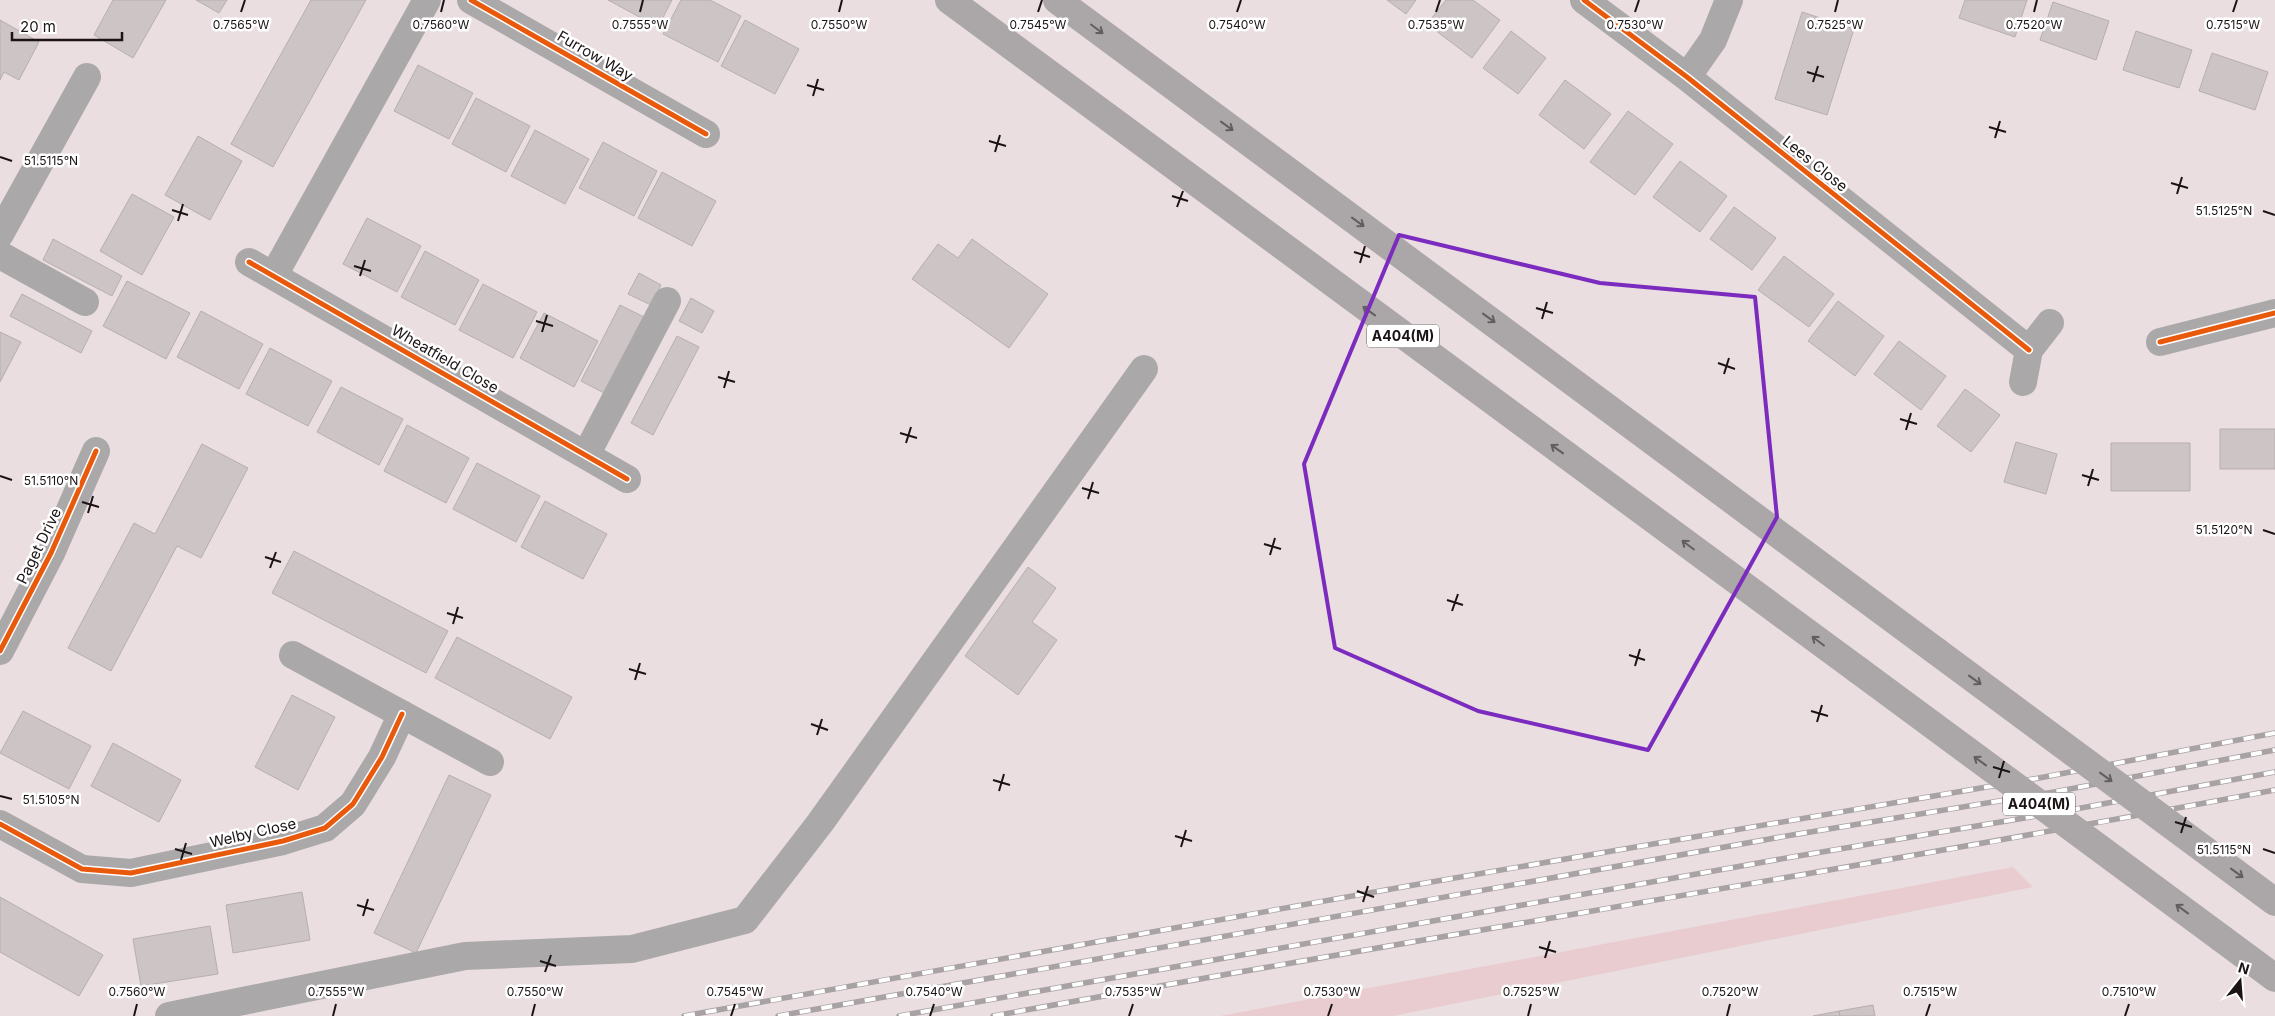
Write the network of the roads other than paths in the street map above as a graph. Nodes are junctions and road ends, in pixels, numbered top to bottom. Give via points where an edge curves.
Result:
1 (428, 0) edge
2 (471, 0) edge
3 (949, 0) edge
4 (1057, 0) edge
5 (1584, 0) edge
6 (1729, 0) edge
7 (87, 77) dead end
8 (1687, 78) junction
9 (706, 134) dead end
10 (0, 234) edge
11 (0, 255) edge
12 (249, 262) dead end
13 (274, 275) junction
14 (668, 301) dead end
15 (85, 302) dead end
16 (2275, 313) edge
17 (2050, 323) dead end
18 (2160, 342) dead end
19 (2029, 350) junction
20 (1144, 369) dead end
21 (2023, 382) dead end
22 (96, 451) dead end
23 (586, 455) junction
24 (627, 479) dead end
25 (0, 650) edge
26 (293, 655) dead end
27 (402, 714) junction
28 (490, 762) dead end
29 (0, 824) edge
30 (2275, 902) edge
31 (2275, 978) edge
32 (169, 1016) edge

1 - 13 street
2 - 9 street, Furrow Way
31 -> 3 highway, A404(M), bridge
4 -> 30 highway, bridge
5 - 8 street, Lees Close
6 - 8 street via 1713,40
7 - 10 street
8 - 19 street, Lees Close
11 - 15 street
12 - 13 street, Wheatfield Close
13 - 23 street, Wheatfield Close
14 - 23 street
16 - 18 street
17 - 19 street
19 - 21 street
20 - 32 street via 820,824 745,920 632,949 465,956
22 - 25 street, Paget Drive via 51,553
23 - 24 street, Wheatfield Close
26 - 27 street
27 - 28 street
27 - 29 street, Welby Close via 382,757 352,804 325,828 283,841 131,873 82,869

